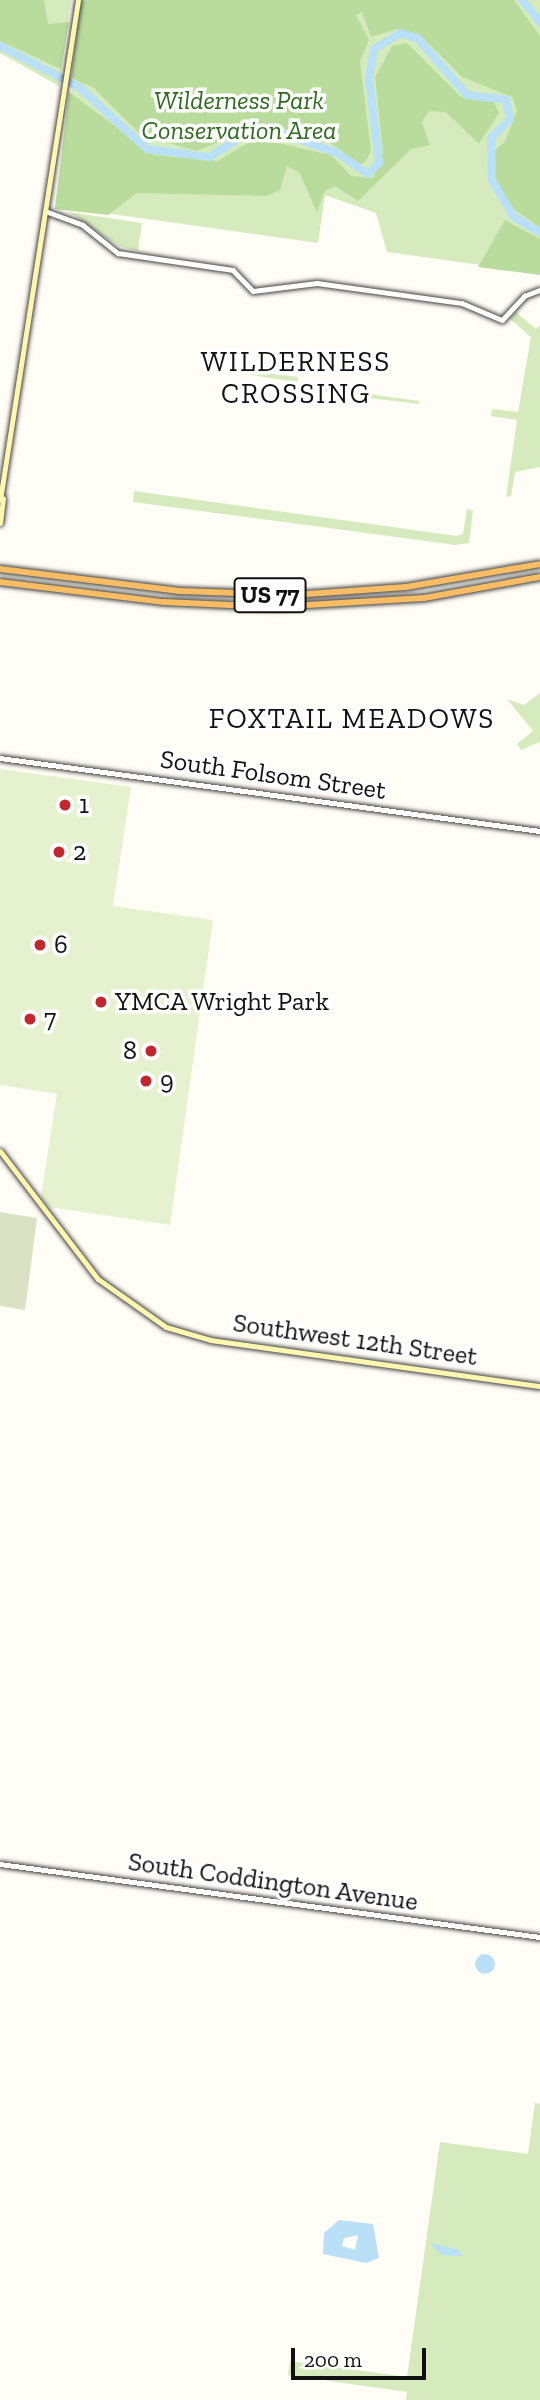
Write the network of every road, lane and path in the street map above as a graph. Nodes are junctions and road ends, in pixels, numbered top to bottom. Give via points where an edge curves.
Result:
1 (78, 0) edge
2 (48, 212) junction
3 (540, 290) edge
4 (5, 478) junction
5 (0, 500) edge
6 (0, 523) edge
7 (540, 564) edge
8 (0, 569) edge
9 (540, 577) edge
10 (0, 582) edge
11 (0, 758) edge
12 (540, 831) edge
13 (0, 1151) edge
14 (540, 1386) edge
15 (0, 1864) edge
16 (540, 1937) edge

1 - 2 main road
2 - 3 street via 83,225 118,253 233,270 253,291 317,283 462,303 502,320 516,303
2 - 4 main road
4 - 5 main road
4 - 6 main road
7 - 8 highway, US 77 via 406,587 293,595 180,591
9 - 10 highway, US 77 via 424,598 274,607 164,602
11 - 12 street, South Folsom Street
13 - 14 main road, Southwest 12th Street via 98,1279 166,1327 211,1340
15 - 16 street, South Coddington Avenue

